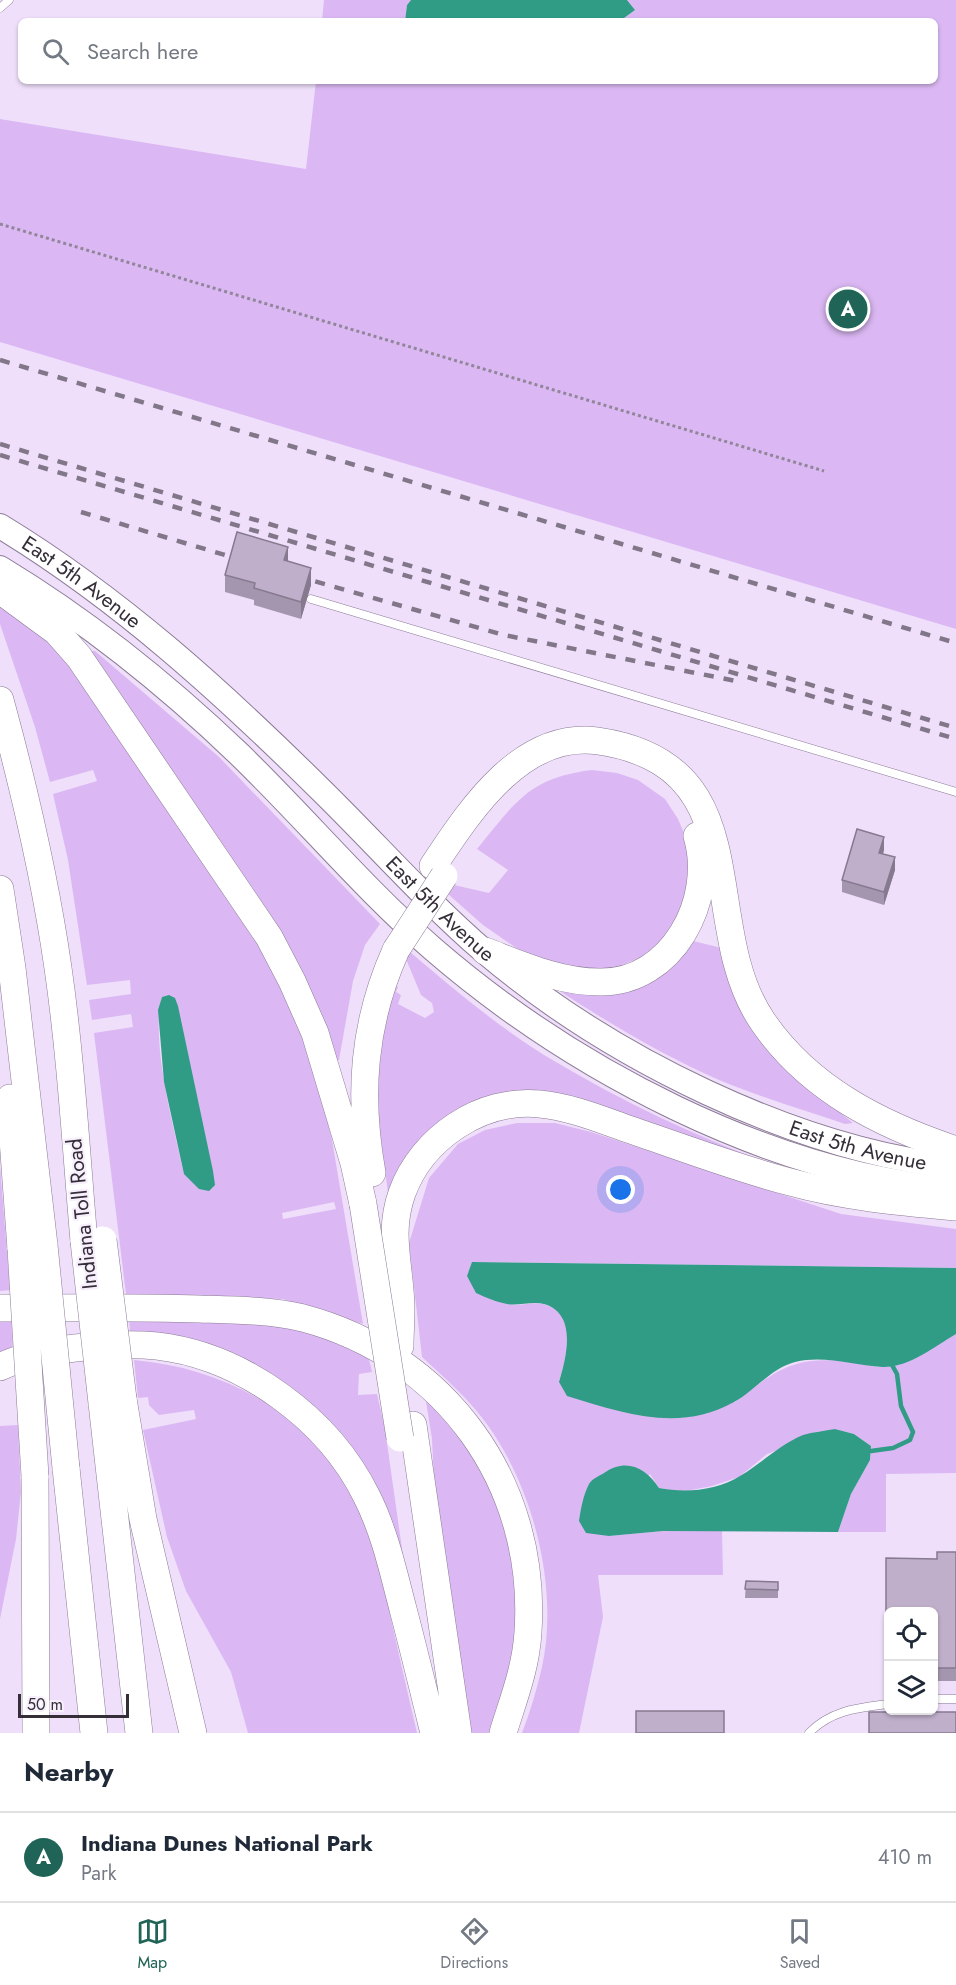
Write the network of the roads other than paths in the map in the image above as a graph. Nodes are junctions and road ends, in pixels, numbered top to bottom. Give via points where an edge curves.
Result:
1 (9, 0) edge
2 (0, 8) edge
3 (0, 526) edge
4 (0, 568) edge
5 (0, 590) edge
6 (311, 599) dead end
7 (0, 700) edge
8 (956, 792) edge
9 (438, 871) junction
10 (0, 889) edge
11 (391, 945) junction
12 (485, 951) junction
13 (956, 1150) edge
14 (354, 1163) junction
15 (956, 1167) edge
16 (956, 1190) edge
17 (370, 1202) junction
18 (956, 1207) edge
19 (32, 1247) junction
20 (0, 1308) edge
21 (399, 1346) junction
22 (0, 1367) edge
23 (113, 1401) junction
24 (406, 1432) junction
25 (938, 1699) edge
26 (956, 1699) edge
27 (884, 1704) edge
28 (36, 1733) edge
29 (94, 1733) edge
30 (139, 1733) edge
31 (193, 1733) edge
32 (434, 1733) edge
33 (441, 1733) edge
34 (458, 1733) edge
35 (503, 1733) edge
36 (809, 1733) edge

1 - 2 lane
3 - 12 main road, East 5th Avenue via 130,615 194,669
4 - 16 main road, East 5th Avenue via 103,639 169,692 238,754 431,947 567,1049 678,1109 749,1139 888,1180
5 - 14 highway via 39,618 79,657 269,937 315,1033
6 - 8 lane
7 - 23 highway, Indiana Toll Road, bridge via 43,875
9 - 11 highway, bridge
9 - 12 highway via 496,805 531,774 551,764 594,756 637,767 657,778 685,810 701,850 698,900 690,924 674,948 652,966 603,982 575,981
9 - 13 highway via 483,798 522,761 568,742 593,740 640,750 666,765 699,802 717,848 744,981 761,1020 787,1054 842,1098 923,1139
10 - 19 highway via 12,968 6,1047
11 - 14 highway via 364,990 350,1060
11 - 17 highway via 364,1060
12 - 15 main road, East 5th Avenue via 581,1022 689,1083 811,1133
14 - 17 highway
17 - 21 highway
17 - 24 highway, bridge
18 - 21 highway via 869,1199 793,1183 575,1110 539,1103 512,1104 480,1112 449,1130 414,1168 402,1192 393,1246 401,1308
19 - 28 highway, bridge
19 - 29 highway, Indiana Toll Road, bridge via 66,1468
20 - 35 highway via 241,1310 301,1318 372,1346 418,1375 445,1398 477,1438 499,1474 515,1515 526,1565 528,1634 519,1686
21 - 24 highway
22 - 32 highway via 58,1350 126,1344 158,1346 228,1366 295,1408 323,1434 349,1467 385,1538
23 - 30 highway, Indiana Toll Road
23 - 31 highway
24 - 33 highway
24 - 34 highway
25 - 26 lane
27 - 36 lane via 848,1709 821,1721

